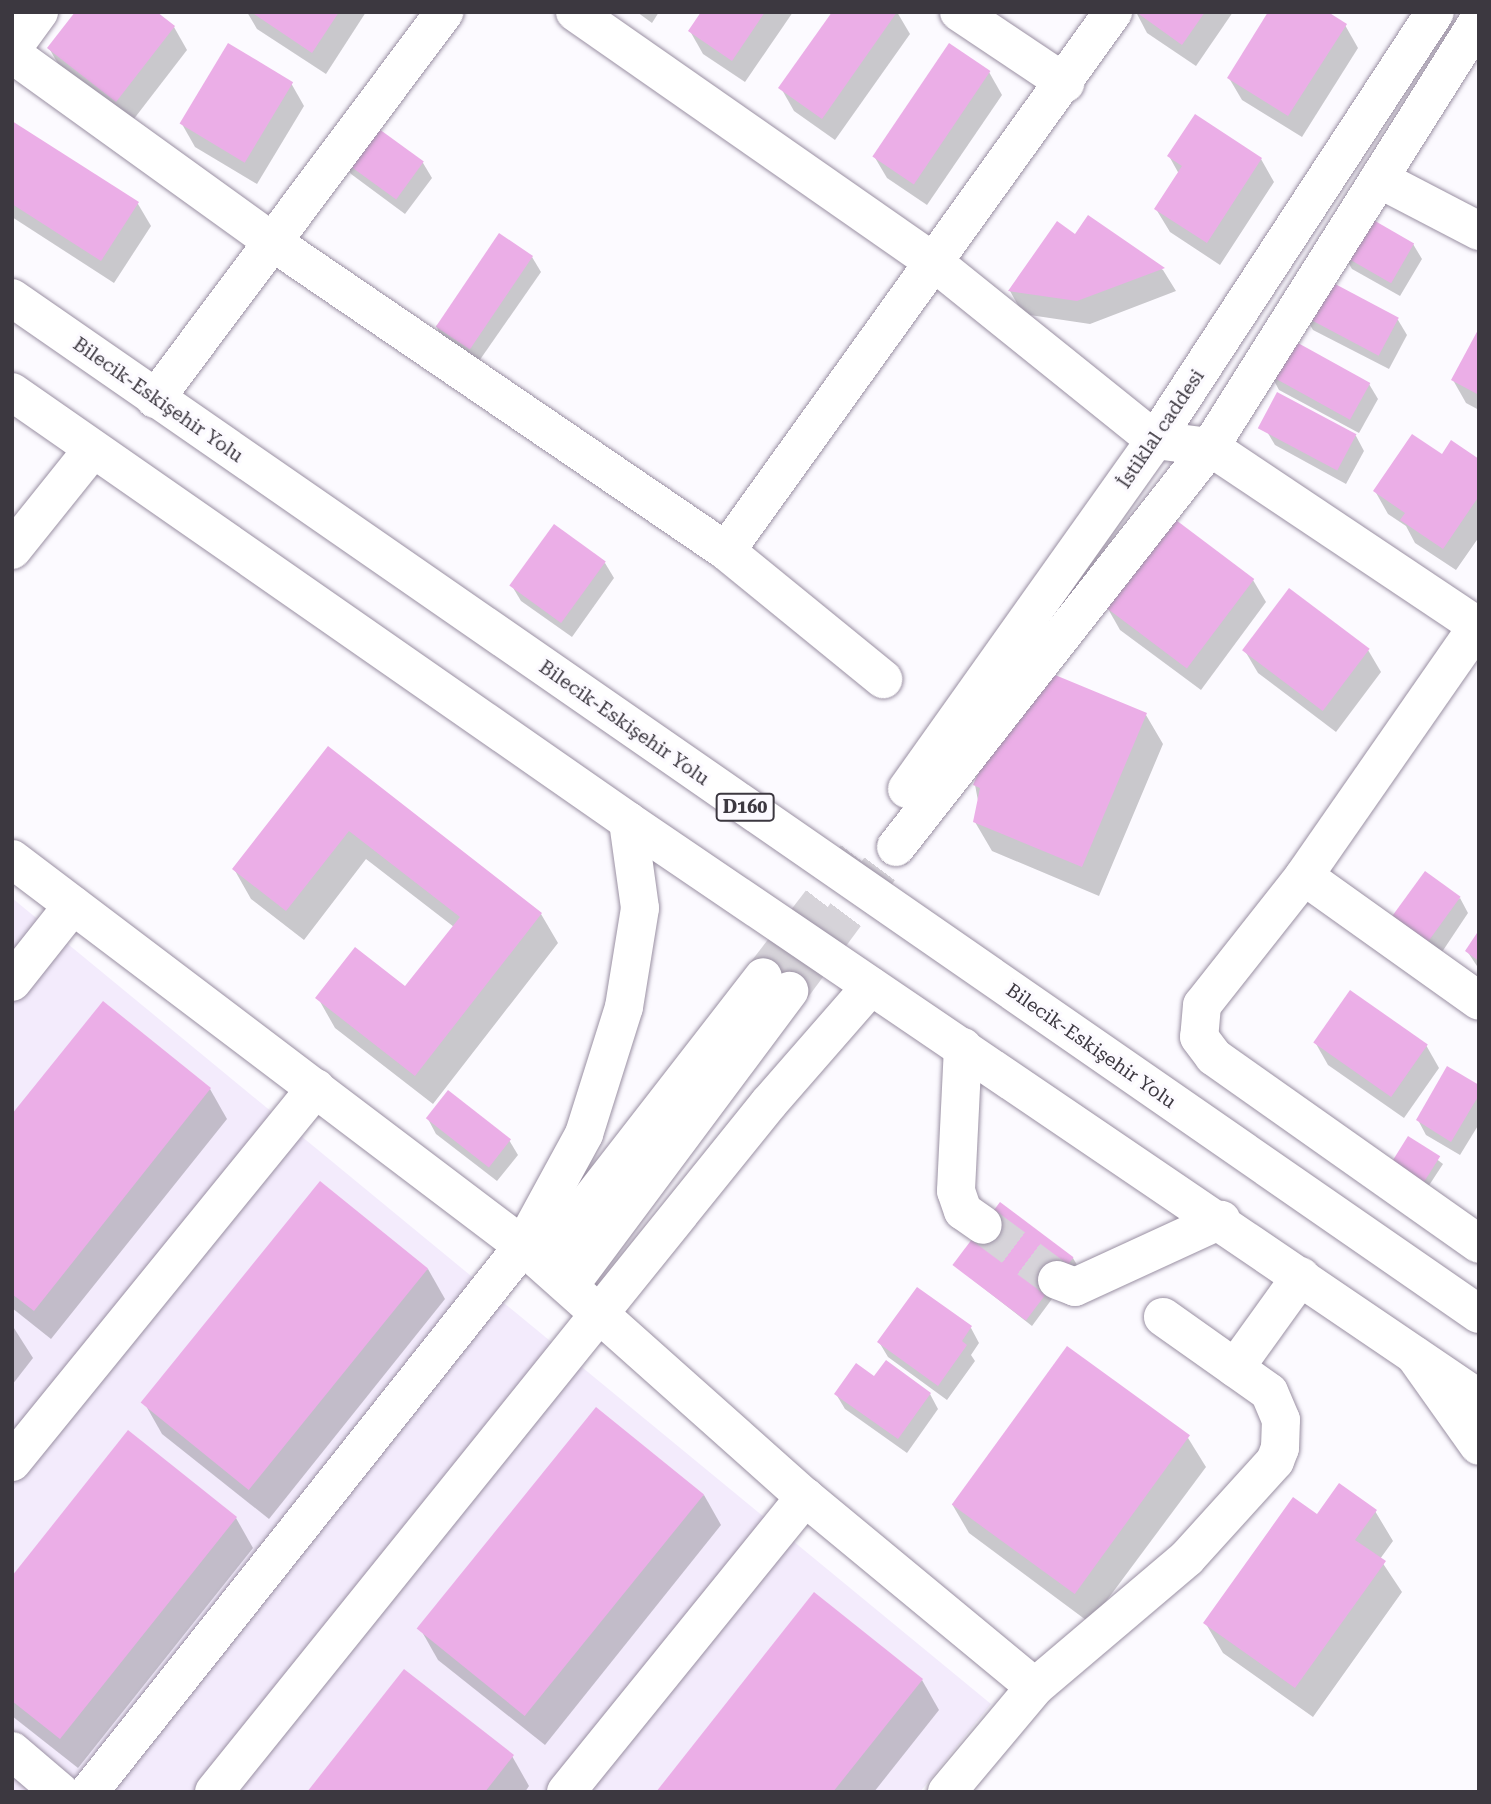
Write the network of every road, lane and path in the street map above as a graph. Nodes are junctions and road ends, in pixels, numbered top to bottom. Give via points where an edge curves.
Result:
1 (39, 12) edge
2 (444, 12) edge
3 (575, 12) edge
4 (960, 12) edge
5 (1113, 12) edge
6 (1426, 16) edge
7 (1479, 19) edge
8 (12, 49) edge
9 (12, 54) edge
10 (1065, 83) junction
11 (1379, 179) junction
12 (1479, 231) edge
13 (274, 243) junction
14 (936, 264) junction
15 (12, 298) edge
16 (12, 392) edge
17 (155, 399) junction
18 (1155, 440) junction
19 (1210, 447) junction
20 (93, 449) junction
21 (12, 550) edge
22 (726, 551) junction
23 (1478, 626) edge
24 (883, 679) dead end
25 (628, 821) junction
26 (12, 859) edge
27 (1304, 876) junction
28 (73, 905) junction
29 (12, 982) edge
30 (776, 984) tunnel mouth
31 (871, 986) junction
32 (1479, 1000) edge
33 (963, 1047) junction
34 (316, 1088) junction
35 (1221, 1220) junction
36 (983, 1225) tunnel mouth
37 (1479, 1244) edge
38 (545, 1264) junction
39 (1301, 1276) junction
40 (1057, 1280) tunnel mouth
41 (1479, 1314) edge
42 (601, 1315) junction
43 (1163, 1317) dead end
44 (1412, 1352) junction
45 (1236, 1368) junction
46 (1479, 1399) edge
47 (1479, 1446) edge
48 (12, 1462) edge
49 (805, 1497) junction
50 (1035, 1687) junction
51 (12, 1751) edge
52 (60, 1792) edge
53 (89, 1792) edge
54 (214, 1792) edge
55 (566, 1792) edge
56 (947, 1792) edge

1 - 8 street
2 - 13 street
3 - 14 street
4 - 10 street
5 - 10 street
6 - 18 street, İstiklal caddesi
7 - 11 street
9 - 13 street
10 - 14 street
11 - 12 street
11 - 19 street
13 - 17 street
13 - 22 street
14 - 18 street
14 - 22 street
15 - 17 street, Bilecik-Eskişehir Yolu / D160
16 - 20 street
17 - 41 street, Bilecik-Eskişehir Yolu / D160
18 - 19 street
18 - 19 street, İstiklal caddesi via 884,842
19 - 23 street
20 - 21 street
20 - 25 street
22 - 24 street
23 - 27 street
25 - 31 street
25 - 38 street via 640,908 624,1007
26 - 28 street
27 - 32 street
27 - 37 street via 1202,1005 1199,1037 1214,1057
28 - 29 street
28 - 34 street
30 - 38 street
31 - 33 street
31 - 42 street via 769,1103
33 - 35 street
33 - 36 street via 956,1191 963,1211
34 - 38 street
34 - 48 street
35 - 39 street
35 - 40 street via 1075,1287
38 - 42 street
38 - 53 street
39 - 44 street
39 - 45 street
42 - 49 street
42 - 54 street
43 - 45 street
44 - 46 street
44 - 47 street
45 - 50 street via 1269,1392 1276,1405 1282,1434 1275,1461 1187,1558
49 - 50 street
49 - 55 street
50 - 56 street
51 - 52 street

